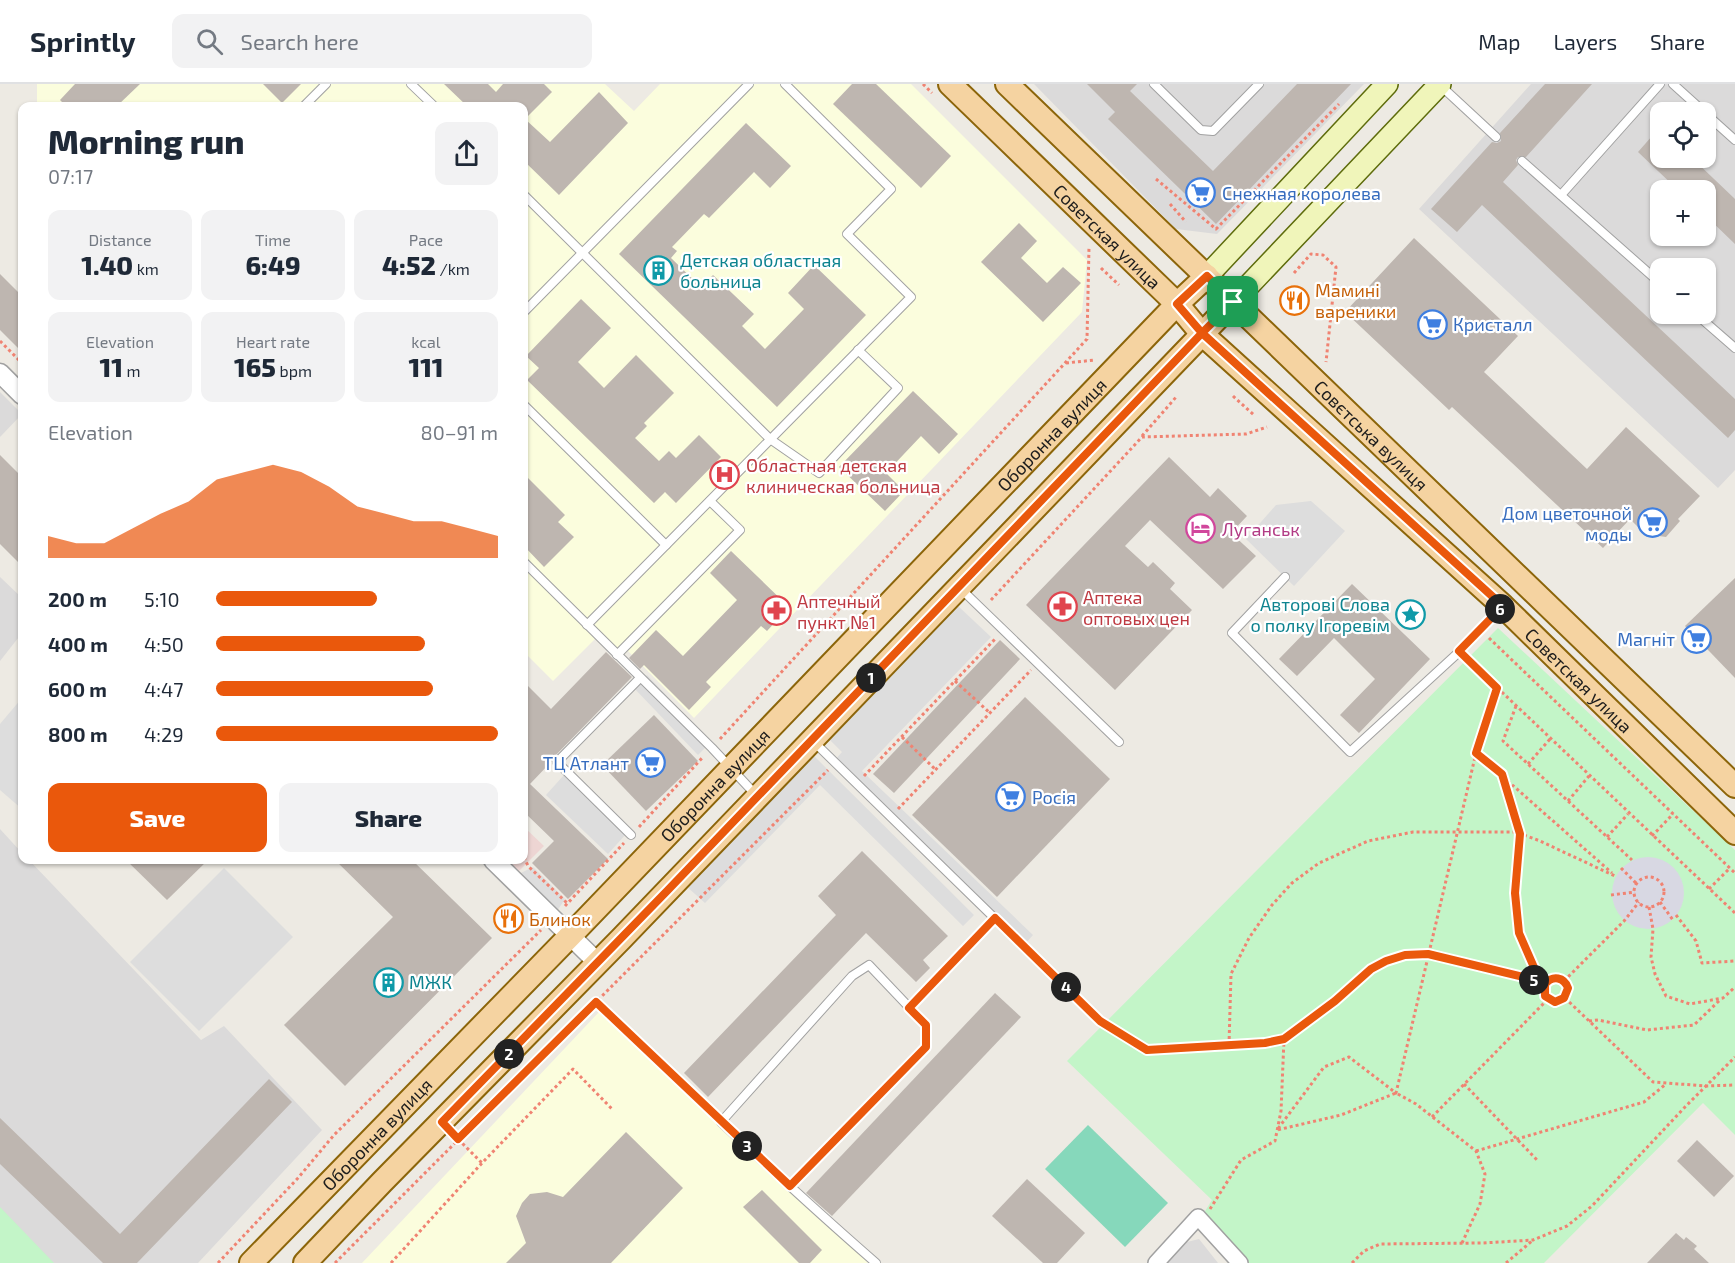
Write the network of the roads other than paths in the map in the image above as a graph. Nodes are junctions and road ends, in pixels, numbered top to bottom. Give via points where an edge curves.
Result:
1 (326, 84) edge
2 (411, 84) edge
3 (748, 84) edge
4 (785, 84) edge
5 (950, 84) edge
6 (1007, 84) edge
7 (1154, 84) edge
8 (1259, 84) edge
9 (1387, 84) edge
10 (1440, 84) edge
11 (1660, 84) edge
12 (1672, 84) edge
13 (308, 102) edge
14 (430, 102) edge
15 (1692, 102) edge
16 (1716, 123) edge
17 (1496, 137) dead end
18 (1735, 140) edge
19 (1522, 161) dead end
20 (1561, 195) junction
21 (528, 199) edge
22 (582, 253) junction
23 (1650, 274) edge
24 (1207, 276) junction
25 (1233, 302) junction
26 (1177, 304) junction
27 (528, 308) edge
28 (1707, 324) edge
29 (1202, 333) junction
30 (1735, 348) edge
31 (858, 350) junction
32 (0, 373) edge
33 (18, 390) edge
34 (528, 409) edge
35 (770, 439) junction
36 (710, 501) junction
37 (666, 545) junction
38 (528, 566) edge
39 (1284, 577) dead end
40 (959, 587) junction
41 (1503, 606) junction
42 (587, 625) junction
43 (617, 655) junction
44 (640, 678) junction
45 (812, 740) junction
46 (1119, 742) dead end
47 (731, 768) junction
48 (1735, 786) edge
49 (758, 797) junction
50 (1734, 831) edge
51 (631, 836) road end
52 (497, 864) edge
53 (995, 918) junction
54 (570, 936) junction
55 (597, 962) junction
56 (909, 1008) junction
57 (1100, 1021) road end
58 (790, 1186) junction
59 (251, 1263) edge
60 (305, 1263) edge
61 (876, 1263) edge
62 (1156, 1263) edge
63 (1240, 1263) edge

1 - 13 lane
2 - 14 lane
3 - 22 lane
4 - 31 lane via 891,189 847,234 911,297
5 - 26 main road, Советская улица
6 - 24 main road, Совєтська вулиця
7 - 8 lane via 1201,130 1213,131
9 - 24 main road
10 - 17 lane
10 - 25 main road
11 - 20 lane
12 - 15 lane
16 - 18 lane
19 - 20 lane
20 - 23 lane
21 - 22 lane
22 - 27 lane
22 - 35 lane
24 - 25 main road, Совєтська вулиця
24 - 26 main road, Оборонна вулиця
25 - 29 main road, Оборонна вулиця
25 - 48 main road, Совєтська вулиця
26 - 29 main road, Советская улица
26 - 47 main road, Оборонна вулиця
28 - 30 lane
29 - 40 main road, Оборонна вулиця
29 - 41 main road, Советская улица
31 - 35 lane
31 - 35 lane via 898,388 819,473
32 - 33 street
34 - 37 lane
35 - 36 lane
36 - 37 lane
36 - 43 lane via 740,530
37 - 42 lane
38 - 42 lane
39 - 41 lane via 1232,633 1350,752
40 - 45 main road, Оборонна вулиця
40 - 46 lane
41 - 50 main road, Советская улица
42 - 43 lane
43 - 44 lane
44 - 47 lane
44 - 51 lane via 557,762
45 - 49 main road, Оборонна вулиця
45 - 53 lane
47 - 49 lane
47 - 54 main road, Оборонна вулиця
49 - 55 main road, Оборонна вулиця
52 - 54 street
53 - 56 lane
53 - 57 lane
54 - 55 street
54 - 59 main road, Оборонна вулиця
55 - 60 main road, Оборонна вулиця
56 - 58 lane via 926,1025 926,1047
56 - 58 lane via 869,965 852,976 721,1122
58 - 61 lane
62 - 63 street via 1198,1217

